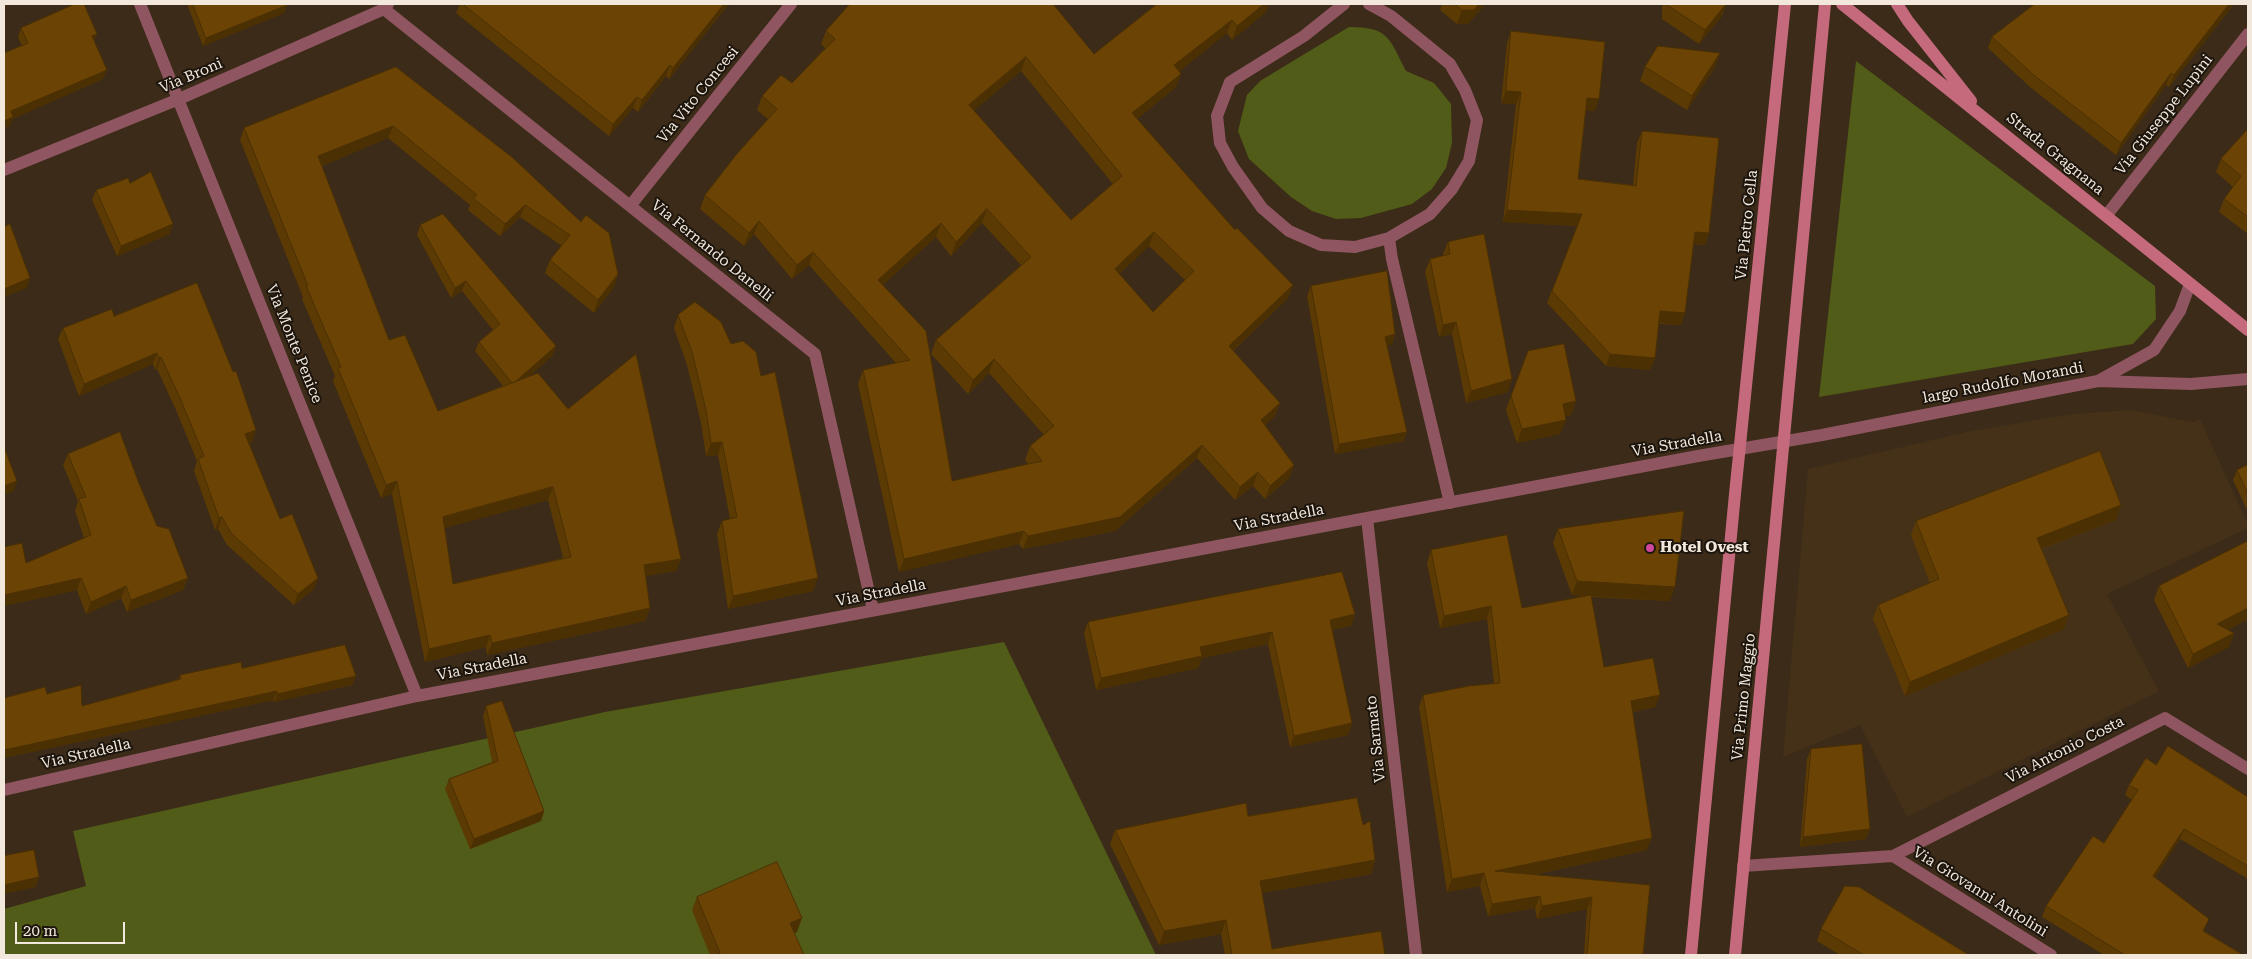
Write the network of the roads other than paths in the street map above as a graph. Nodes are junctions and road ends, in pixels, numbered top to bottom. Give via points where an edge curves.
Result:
1 (140, 4) edge
2 (791, 4) edge
3 (1344, 4) edge
4 (1369, 4) edge
5 (1785, 4) edge
6 (1825, 4) edge
7 (1842, 4) edge
8 (1897, 4) edge
9 (386, 6) edge
10 (2248, 34) edge
11 (179, 100) junction
12 (1985, 118) junction
13 (4, 170) edge
14 (630, 206) junction
15 (2106, 216) junction
16 (1389, 238) junction
17 (2190, 284) junction
18 (2248, 330) edge
19 (2248, 378) edge
20 (2098, 381) junction
21 (1785, 441) junction
22 (1767, 445) joint
23 (1739, 449) junction
24 (1450, 503) junction
25 (1367, 518) junction
26 (873, 610) junction
27 (417, 696) junction
28 (2248, 769) edge
29 (4, 790) edge
30 (1892, 856) junction
31 (1743, 866) junction
32 (1416, 955) edge
33 (1691, 955) edge
34 (1735, 955) edge
35 (2051, 955) edge

1 - 11 street, Via Monte Penice
2 - 14 street, Via Vito Concesi
3 - 16 street via 1304,36 1230,82 1217,116 1220,143 1262,208 1289,231 1321,245 1347,247
4 - 16 street via 1391,16 1450,64 1477,120 1469,161 1452,189 1430,214
5 - 23 main road, Via Pietro Cella
6 - 21 main road
7 - 12 main road, Strada Gragnana
8 - 12 main road
9 - 11 street, Via Broni
9 - 14 street, Via Fernando Danelli
10 - 15 street, Via Giuseppe Lupini
11 - 13 street, Via Broni
11 - 27 street, Via Monte Penice
12 - 15 main road, Strada Gragnana
14 - 26 street, Via Fernando Danelli via 815,354
15 - 17 main road, Strada Gragnana
16 - 24 street
17 - 18 main road, Strada Gragnana
17 - 20 street via 2180,311 2154,350
19 - 20 street, largo Rudolfo Morandi via 2191,384
20 - 21 street, largo Rudolfo Morandi
21 - 22 street, largo Rudolfo Morandi
21 - 31 main road, Via Primo Maggio
22 - 23 street, Via Stradella
23 - 24 street, Via Stradella
23 - 33 main road, Via Primo Maggio
24 - 25 street, Via Stradella
25 - 26 street, Via Stradella
25 - 32 street, Via Sarmato
26 - 27 street, Via Stradella
27 - 29 street, Via Stradella
28 - 30 street, Via Antonio Costa via 2165,718
30 - 31 street
30 - 35 street, Via Giovanni Antolini
31 - 34 main road, Via Primo Maggio

